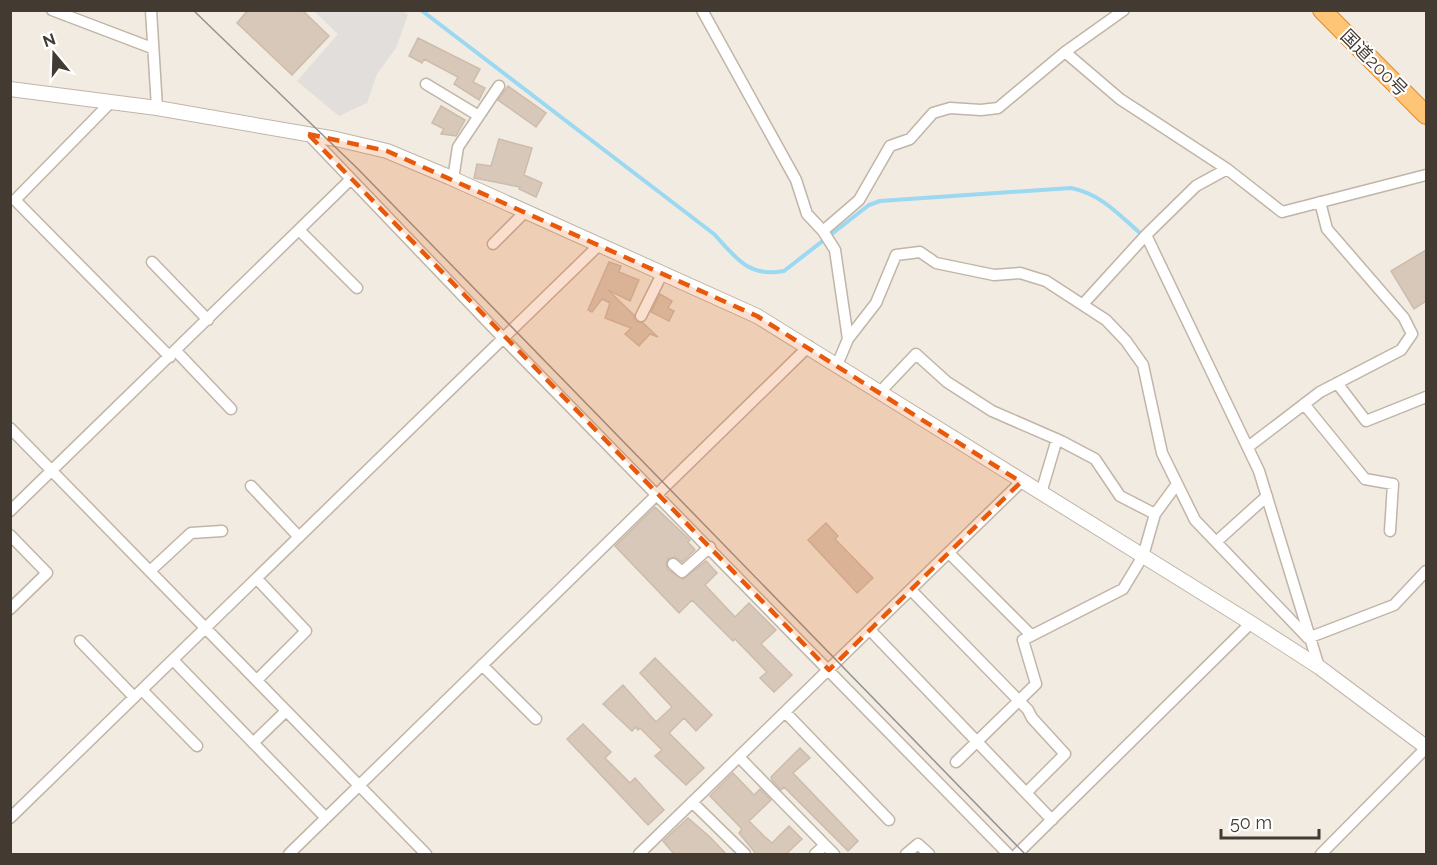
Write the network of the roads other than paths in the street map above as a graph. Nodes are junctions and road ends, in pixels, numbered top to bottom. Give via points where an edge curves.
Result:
1 (52, 10) edge
2 (151, 10) edge
3 (702, 10) edge
4 (1124, 10) edge
5 (1322, 10) edge
6 (153, 48) junction
7 (1065, 52) junction
8 (426, 84) dead end
9 (499, 86) dead end
10 (10, 89) edge
11 (112, 101) junction
12 (157, 108) junction
13 (480, 116) junction
14 (1426, 116) edge
15 (308, 134) junction
16 (1227, 169) junction
17 (1426, 175) edge
18 (351, 179) junction
19 (453, 179) junction
20 (1320, 202) junction
21 (525, 212) junction
22 (299, 230) junction
23 (825, 234) junction
24 (1146, 235) junction
25 (493, 244) dead end
26 (598, 246) junction
27 (152, 262) dead end
28 (662, 274) junction
29 (357, 288) dead end
30 (1084, 303) junction
31 (641, 316) dead end
32 (207, 320) junction
33 (504, 339) junction
34 (848, 339) junction
35 (808, 346) junction
36 (173, 354) junction
37 (837, 365) junction
38 (1337, 383) junction
39 (880, 392) junction
40 (1426, 397) edge
41 (1304, 404) junction
42 (231, 410) dead end
43 (10, 428) edge
44 (1058, 439) junction
45 (1248, 447) junction
46 (52, 471) junction
47 (1022, 482) junction
48 (1177, 484) junction
49 (250, 486) dead end
50 (658, 494) junction
51 (1041, 494) junction
52 (1267, 496) junction
53 (10, 512) edge
54 (1155, 514) junction
55 (222, 531) dead end
56 (1390, 531) dead end
57 (10, 535) edge
58 (299, 537) junction
59 (1216, 542) junction
60 (710, 547) junction
61 (949, 553) junction
62 (1143, 556) junction
63 (673, 564) dead end
64 (150, 571) junction
65 (1426, 571) edge
66 (256, 579) junction
67 (911, 590) junction
68 (10, 609) edge
69 (1251, 623) junction
70 (207, 628) junction
71 (870, 630) junction
72 (1031, 636) junction
73 (1308, 638) junction
74 (80, 641) dead end
75 (173, 660) junction
76 (482, 665) junction
77 (1319, 667) junction
78 (829, 670) junction
79 (257, 680) junction
80 (138, 694) junction
81 (1019, 701) junction
82 (286, 711) junction
83 (784, 712) junction
84 (536, 718) dead end
85 (977, 742) junction
86 (253, 743) junction
87 (197, 746) dead end
88 (1426, 747) edge
89 (739, 757) junction
90 (956, 762) dead end
91 (359, 786) junction
92 (1026, 793) junction
93 (692, 802) junction
94 (10, 818) edge
95 (326, 818) junction
96 (890, 820) dead end
97 (1052, 820) junction
98 (825, 845) junction
99 (647, 846) junction
100 (289, 855) edge
101 (426, 855) edge
102 (639, 855) edge
103 (656, 855) edge
104 (745, 855) edge
105 (815, 855) edge
106 (834, 855) edge
107 (906, 855) edge
108 (929, 855) edge
109 (1008, 855) edge
110 (1017, 855) edge
111 (1321, 855) edge

1 - 6 street
2 - 6 street
3 - 23 street via 796,180 807,214
4 - 7 street
5 - 14 highway, 国道200号
6 - 12 street
7 - 16 street via 1120,99
7 - 23 street via 998,108 950,108 933,113 910,139 890,146 859,200
8 - 13 street
9 - 13 street
10 - 11 street
11 - 12 street
11 - 36 street via 15,200
12 - 15 street
13 - 19 street via 458,147
15 - 18 street
15 - 19 street via 387,151
16 - 20 street via 1282,212
16 - 24 street via 1196,186
17 - 20 street
18 - 22 street
18 - 33 street
19 - 21 street
20 - 38 street via 1327,229 1404,318 1412,334 1401,350
21 - 25 street
21 - 26 street
22 - 29 street
22 - 32 street
23 - 34 street via 835,250
24 - 30 street
24 - 45 street
26 - 28 street
26 - 33 street
27 - 32 street
28 - 31 street
28 - 35 street via 757,316
30 - 34 street via 1046,281 1020,273 994,275 936,263 920,252 896,255 876,303
30 - 48 street via 1113,327 1143,365 1162,453
32 - 36 street
33 - 50 street
33 - 58 street
34 - 37 street
35 - 37 street
35 - 50 street
36 - 42 street
36 - 46 street
37 - 39 street
38 - 40 street via 1366,422
38 - 41 street
39 - 44 street via 916,354 947,382 992,411
39 - 47 street
41 - 45 street
41 - 56 street via 1365,479 1393,484
43 - 46 street
44 - 51 street
44 - 54 street via 1095,459 1120,496
45 - 52 street
46 - 53 street
46 - 64 street
47 - 51 street
47 - 61 street
48 - 54 street
48 - 59 street via 1195,520
49 - 58 street
50 - 60 street
50 - 76 street
51 - 62 street
52 - 59 street
52 - 73 street
54 - 62 street
55 - 64 street via 191,533
57 - 68 street via 47,573
58 - 66 street
59 - 73 street
60 - 63 street via 682,572
60 - 78 street
61 - 67 street
61 - 72 street
62 - 69 street
62 - 72 street via 1123,589
64 - 70 street
65 - 73 street via 1394,605
66 - 70 street
66 - 79 street via 306,631
67 - 71 street
67 - 81 street
69 - 77 street
69 - 97 street
70 - 75 street
70 - 79 street
71 - 78 street
71 - 85 street
72 - 81 street via 1023,640 1036,684
73 - 77 street
74 - 80 street
75 - 80 street
75 - 86 street
76 - 84 street
76 - 91 street
77 - 88 street
78 - 83 street
78 - 109 street
79 - 82 street
80 - 87 street
80 - 94 street
81 - 85 street
81 - 92 street via 1065,754
82 - 86 street
82 - 91 street
83 - 89 street
83 - 96 street
85 - 90 street
85 - 92 street
86 - 95 street
88 - 111 street
89 - 93 street
89 - 98 street
91 - 95 street
91 - 101 street
92 - 97 street
93 - 99 street
93 - 104 street
95 - 100 street
97 - 110 street
98 - 105 street
98 - 106 street
99 - 102 street
99 - 103 street
107 - 108 street via 918,844

